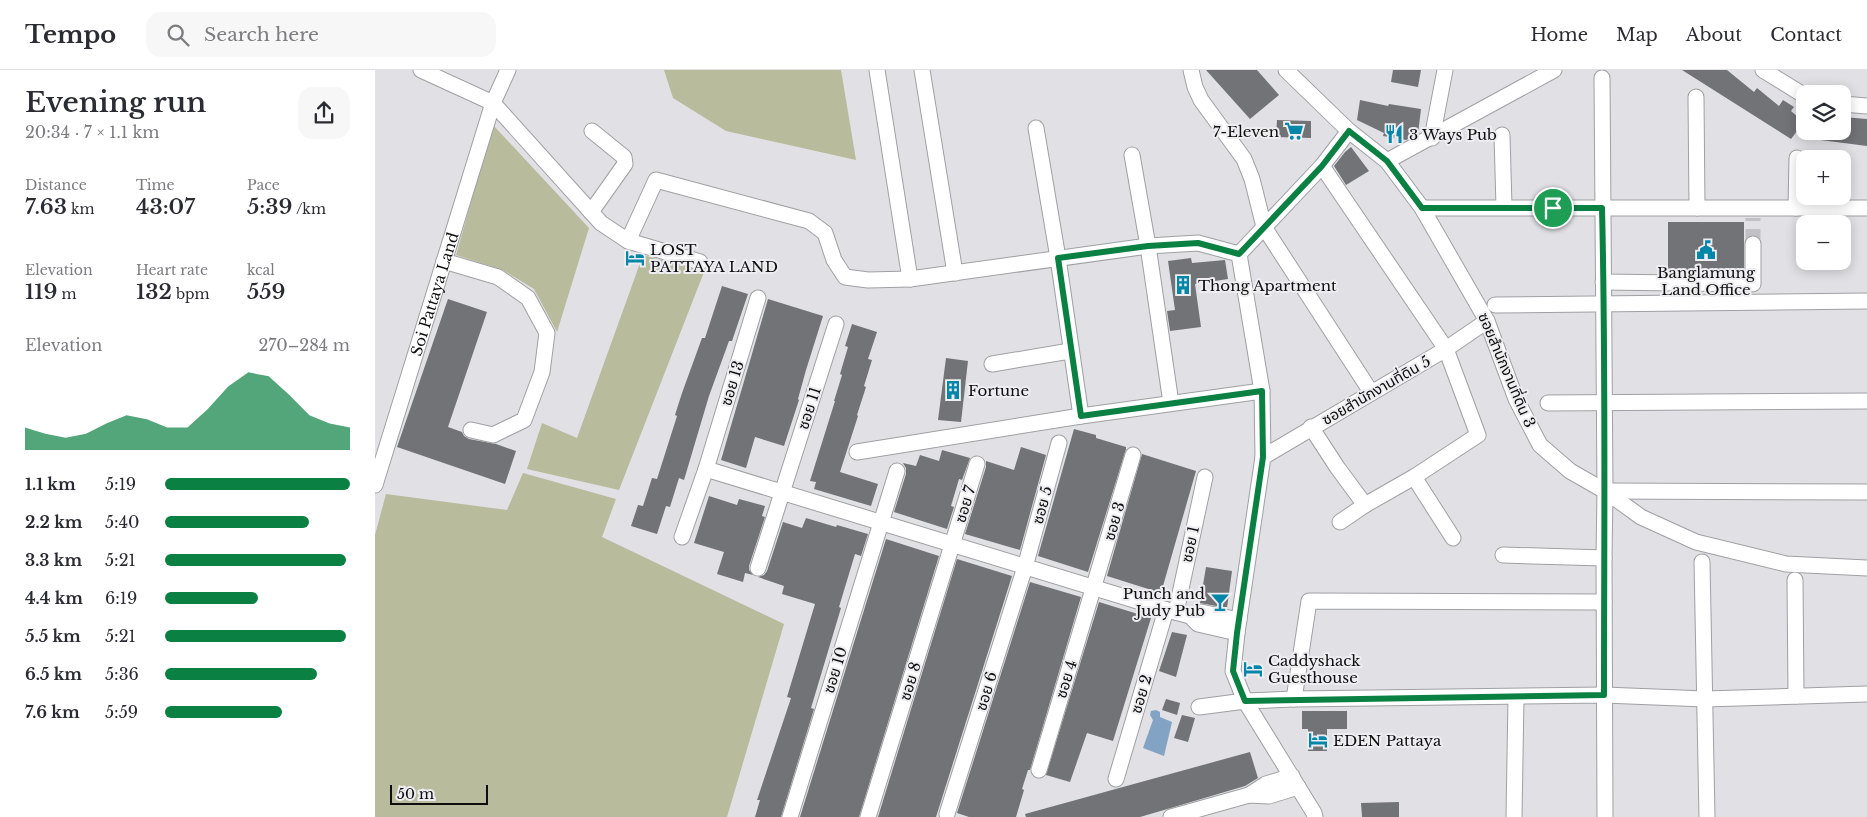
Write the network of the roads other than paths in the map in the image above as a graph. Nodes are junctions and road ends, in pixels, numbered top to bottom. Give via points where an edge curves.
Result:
1 (421, 70) edge
2 (508, 70) edge
3 (877, 70) edge
4 (922, 70) edge
5 (1191, 70) edge
6 (1286, 70) edge
7 (1445, 70) edge
8 (1554, 70) edge
9 (1763, 70) edge
10 (1602, 78) dead end
11 (1796, 90) edge
12 (1696, 97) dead end
13 (493, 103) junction
14 (1851, 105) edge
15 (1867, 106) edge
16 (1036, 128) dead end
17 (592, 131) dead end
18 (1349, 131) junction
19 (1502, 135) dead end
20 (1432, 138) junction
21 (1132, 155) dead end
22 (1387, 161) junction
23 (1322, 166) junction
24 (1422, 208) junction
25 (1504, 208) junction
26 (1602, 208) junction
27 (1697, 208) junction
28 (1797, 208) joint
29 (1867, 208) edge
30 (591, 212) junction
31 (1264, 227) junction
32 (629, 241) junction
33 (1753, 244) tunnel mouth
34 (1148, 246) junction
35 (1239, 254) junction
36 (1058, 258) junction
37 (444, 261) junction
38 (700, 262) dead end
39 (955, 273) junction
40 (910, 278) junction
41 (1603, 282) junction
42 (758, 298) dead end
43 (1867, 301) edge
44 (1604, 304) junction
45 (1495, 305) dead end
46 (1487, 321) junction
47 (836, 324) dead end
48 (1446, 348) junction
49 (1071, 351) junction
50 (992, 364) dead end
51 (1262, 391) junction
52 (1371, 392) junction
53 (1867, 401) edge
54 (1605, 402) junction
55 (1171, 403) junction
56 (1548, 403) dead end
57 (1081, 416) junction
58 (1311, 427) junction
59 (471, 430) dead end
60 (1059, 443) dead end
61 (857, 452) dead end
62 (1133, 454) dead end
63 (1263, 457) junction
64 (977, 464) dead end
65 (706, 469) junction
66 (897, 471) dead end
67 (1205, 477) dead end
68 (1414, 477) junction
69 (375, 485) edge
70 (1605, 491) junction
71 (782, 492) junction
72 (1867, 492) edge
73 (1365, 505) junction
74 (1340, 522) dead end
75 (881, 523) junction
76 (682, 537) dead end
77 (1453, 538) dead end
78 (953, 545) junction
79 (1503, 555) dead end
80 (1604, 558) junction
81 (1702, 562) dead end
82 (1025, 567) junction
83 (758, 568) dead end
84 (1867, 568) edge
85 (1795, 580) dead end
86 (1094, 588) junction
87 (1604, 602) junction
88 (1177, 613) junction
89 (1238, 626) junction
90 (1867, 694) edge
91 (1604, 695) junction
92 (1796, 696) junction
93 (1516, 697) junction
94 (1294, 699) junction
95 (1705, 699) junction
96 (1245, 701) junction
97 (1199, 708) dead end
98 (1039, 770) dead end
99 (1116, 778) dead end
100 (1295, 781) junction
101 (947, 814) dead end
102 (790, 817) edge
103 (868, 817) edge
104 (1171, 817) edge
105 (1315, 817) edge
106 (1514, 817) edge
107 (1605, 817) edge
108 (1707, 817) edge

1 - 13 street
2 - 13 street, Soi Pattaya Land
3 - 40 street
4 - 39 street
5 - 31 street via 1201,100 1246,164
6 - 18 street, ซอยสำนักงานที่ดิน 3
7 - 20 street
8 - 20 street
9 - 11 street
10 - 26 street
12 - 27 street
13 - 30 street
13 - 37 street, Soi Pattaya Land
14 - 15 street
16 - 36 street
17 - 30 street via 626,161
18 - 22 street, ซอยสำนักงานที่ดิน 3
18 - 23 street
19 - 25 street
20 - 22 street
21 - 34 street
22 - 24 street, ซอยสำนักงานที่ดิน 3
23 - 31 street
23 - 48 street
24 - 25 street
24 - 46 street, ซอยสำนักงานที่ดิน 3
25 - 26 street
26 - 27 street
26 - 41 street
27 - 28 street via 1753,213
28 - 29 street
30 - 32 street via 601,223
31 - 35 street
31 - 52 street
32 - 38 street
32 - 40 street via 656,180 809,221 825,234 845,277 868,280
33 - 41 street via 1753,284
34 - 35 street via 1198,243
34 - 36 street
34 - 55 street
35 - 51 street
36 - 39 street
36 - 49 street
37 - 59 street via 498,278 521,293 528,298 547,333 542,372 524,420 493,435
37 - 69 street, Soi Pattaya Land
39 - 40 street
41 - 44 street
42 - 65 street, ซอย 13
43 - 44 street
44 - 45 street
44 - 54 street
46 - 48 street, ซอยสำนักงานที่ดิน 5
46 - 70 street, ซอยสำนักงานที่ดิน 3 via 1516,399 1540,445 1570,471
47 - 71 street, ซอย 11
48 - 52 street, ซอยสำนักงานที่ดิน 5
48 - 68 street via 1478,436
49 - 50 street
49 - 57 street
51 - 55 street
51 - 63 street
52 - 58 street, ซอยสำนักงานที่ดิน 5
53 - 54 street
54 - 56 street
54 - 70 street
55 - 57 street
57 - 61 street
58 - 63 street, ซอยสำนักงานที่ดิน 5
58 - 73 street
60 - 82 street, ซอย 5
62 - 86 street, ซอย 3
63 - 89 street
64 - 78 street, ซอย 7
65 - 71 street
65 - 76 street, ซอย 13
66 - 75 street, ซอย 10
67 - 88 street, ซอย 1
68 - 73 street
68 - 77 street
70 - 72 street
70 - 80 street
70 - 84 street, ซอยสำนักงานที่ดิน 3 via 1641,517 1696,542 1786,564
71 - 75 street
71 - 83 street, ซอย 11
73 - 74 street
75 - 78 street
75 - 102 street, ซอย 10
78 - 82 street
78 - 103 street, ซอย 8
79 - 80 street
80 - 87 street
81 - 95 street
82 - 86 street
82 - 101 street, ซอย 6
85 - 92 street
86 - 88 street
86 - 98 street, ซอย 4
87 - 91 street
87 - 94 street via 1309,602
88 - 89 street via 1201,612
88 - 99 street, ซอย 2
89 - 96 street via 1233,671
90 - 92 street
91 - 93 street
91 - 95 street
91 - 107 street
92 - 95 street
93 - 94 street
93 - 106 street
94 - 96 street
95 - 108 street
96 - 97 street
96 - 100 street
100 - 104 street via 1266,784 1249,795
100 - 105 street

